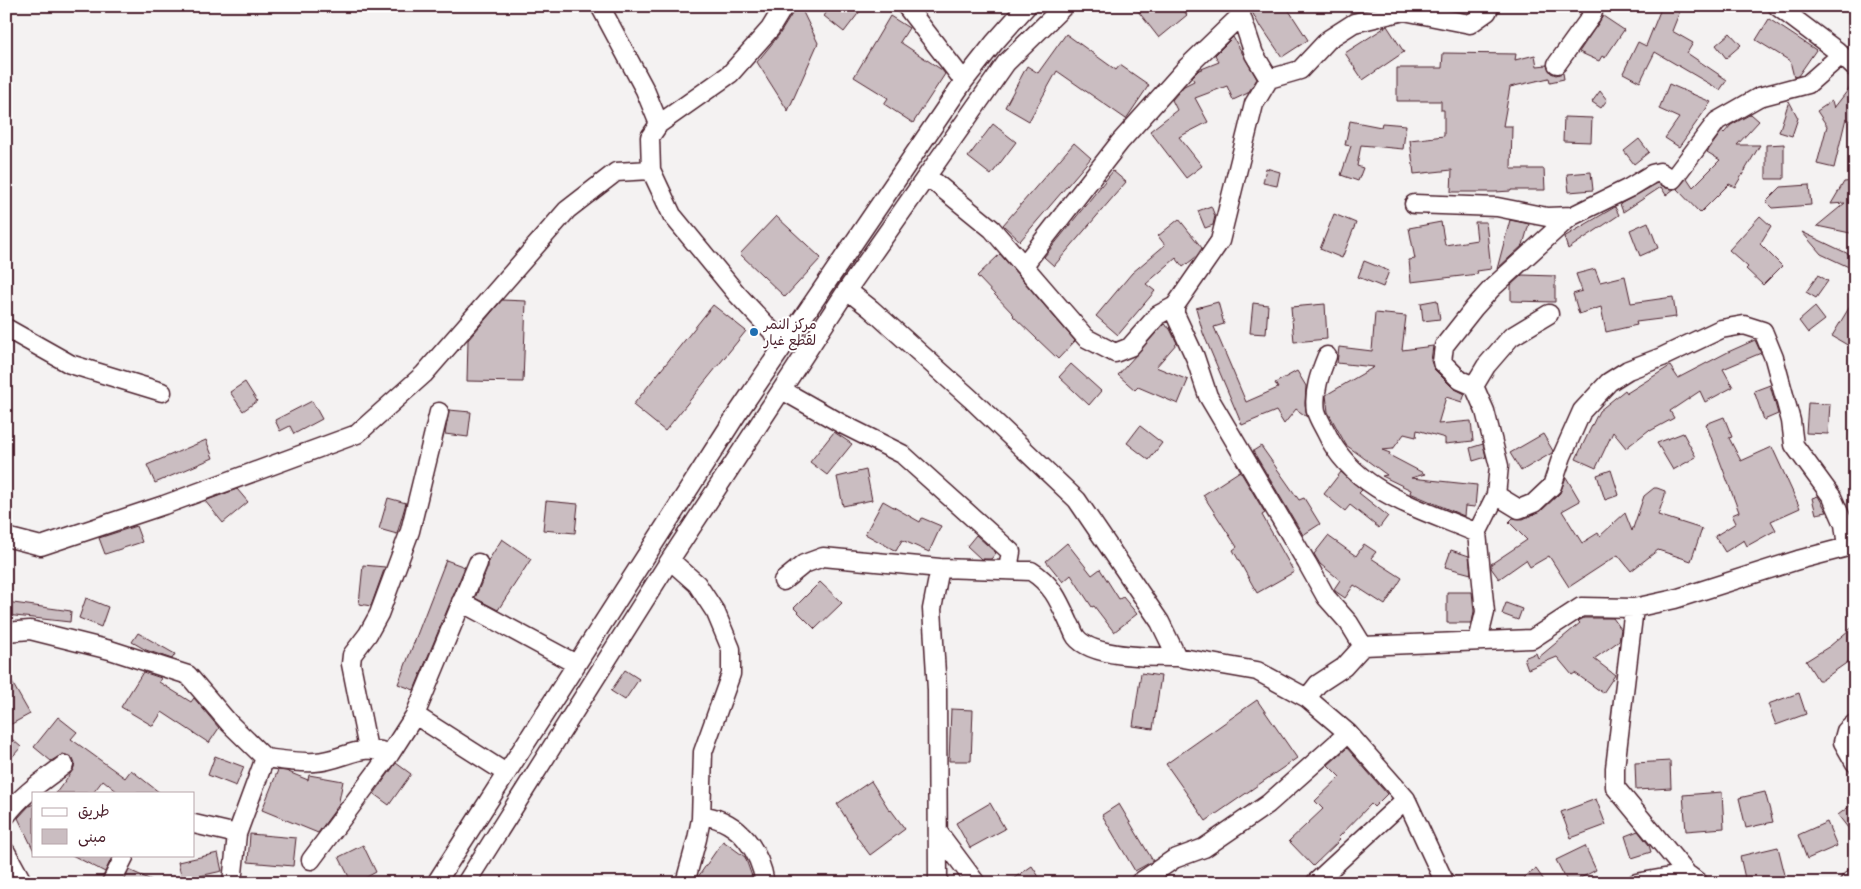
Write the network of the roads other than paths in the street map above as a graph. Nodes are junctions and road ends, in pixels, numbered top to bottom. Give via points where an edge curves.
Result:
1 (600, 6) edge
2 (784, 6) edge
3 (906, 6) edge
4 (1027, 6) edge
5 (1064, 6) edge
6 (1490, 6) edge
7 (1588, 6) edge
8 (1777, 6) edge
9 (1240, 10) edge
10 (1841, 55) junction
11 (1557, 64) dead end
12 (1855, 68) edge
13 (1269, 79) junction
14 (964, 81) junction
15 (659, 124) junction
16 (652, 170) junction
17 (927, 176) junction
18 (1414, 204) dead end
19 (1572, 216) junction
20 (1024, 265) junction
21 (847, 290) junction
22 (1175, 306) junction
23 (1549, 314) dead end
24 (6, 328) edge
25 (784, 344) junction
26 (1326, 356) dead end
27 (1474, 386) junction
28 (782, 390) junction
29 (162, 392) dead end
30 (439, 412) dead end
31 (737, 414) junction
32 (758, 428) junction
33 (1496, 495) junction
34 (1477, 533) junction
35 (6, 537) edge
36 (1851, 546) edge
37 (670, 560) junction
38 (478, 563) dead end
39 (940, 568) junction
40 (1008, 569) junction
41 (783, 581) dead end
42 (461, 602) junction
43 (1634, 608) junction
44 (6, 632) edge
45 (1478, 641) junction
46 (1363, 646) junction
47 (1177, 656) junction
48 (576, 664) junction
49 (1307, 698) junction
50 (415, 715) junction
51 (1855, 723) edge
52 (1348, 733) junction
53 (368, 749) junction
54 (390, 754) junction
55 (265, 758) junction
56 (1855, 762) edge
57 (64, 765) dead end
58 (506, 773) junction
59 (1406, 799) junction
60 (6, 816) edge
61 (701, 819) junction
62 (195, 824) edge
63 (938, 832) junction
64 (238, 834) junction
65 (6, 852) edge
66 (124, 856) edge
67 (311, 860) dead end
68 (1855, 876) edge
69 (1693, 878) edge
70 (23, 883) edge
71 (111, 883) edge
72 (232, 883) edge
73 (436, 883) edge
74 (466, 883) edge
75 (685, 883) edge
76 (765, 883) edge
77 (938, 883) edge
78 (976, 883) edge
79 (1139, 883) edge
80 (1315, 883) edge
81 (1445, 883) edge
82 (1636, 883) edge
83 (1849, 883) edge

1 - 15 street via 645,90
2 - 15 street via 770,29 730,74
3 - 14 street
4 - 14 street
5 - 17 street via 1006,62
6 - 13 street via 1488,12 1470,24 1404,11 1354,23 1329,39 1300,70
7 - 11 street via 1593,12 1590,18
8 - 10 street
9 - 13 street via 1254,54
9 - 20 street via 1120,142
10 - 12 street
10 - 19 street via 1808,84 1759,97 1717,120 1673,179 1660,172 1652,174
13 - 22 street via 1254,104 1220,241
14 - 25 street
15 - 16 street via 650,137
16 - 25 street via 672,215 737,294
16 - 35 street via 616,172 567,210 424,374 357,434 41,546
17 - 20 street via 992,229
17 - 21 street
18 - 19 street via 1497,207 1547,216
19 - 27 street via 1492,288 1444,346 1442,362 1460,380
20 - 22 street via 1086,338 1116,352 1130,347 1158,315
21 - 28 street
21 - 47 street via 1077,500 1160,622
22 - 46 street via 1175,314 1195,357 1208,396 1326,597
23 - 27 street via 1511,337
24 - 29 street via 70,364
25 - 31 street
26 - 34 street via 1317,384 1316,412 1332,446 1356,474 1384,493
27 - 33 street via 1485,411 1499,466
28 - 32 street
28 - 40 street via 902,454 1011,552
30 - 53 street via 410,531 379,614 352,655
31 - 32 street
31 - 48 street
32 - 37 street
33 - 34 street
33 - 36 street via 1519,509 1534,503 1552,486 1582,411 1609,382 1628,370 1721,330 1744,325 1763,330 1791,421 1794,445 1832,497
34 - 45 street via 1485,612
36 - 43 street via 1675,599
37 - 61 street via 698,584 716,613 731,649 731,674 703,752
37 - 74 street
38 - 42 street
39 - 40 street
39 - 41 street via 823,557 804,564
39 - 63 street via 932,609 937,690
40 - 47 street via 1031,571 1043,578 1054,592 1077,637 1095,649 1140,657
42 - 48 street
42 - 50 street
43 - 45 street via 1581,607 1532,639
43 - 69 street via 1615,787
44 - 55 street via 30,630 110,650 188,675 229,723
45 - 46 street
46 - 49 street via 1344,667 1318,684
47 - 49 street via 1256,671
48 - 58 street
49 - 52 street
50 - 54 street
50 - 58 street
51 - 56 street via 1846,731 1843,742
52 - 59 street
52 - 79 street via 1268,804 1204,848 1174,859
53 - 54 street
53 - 55 street via 316,762
54 - 67 street
55 - 64 street
57 - 60 street via 30,791
58 - 73 street
59 - 80 street
59 - 81 street
61 - 75 street
61 - 76 street via 713,817 748,840 764,872
62 - 64 street
63 - 77 street
63 - 78 street
64 - 72 street
65 - 70 street
66 - 71 street
68 - 83 street
69 - 82 street

